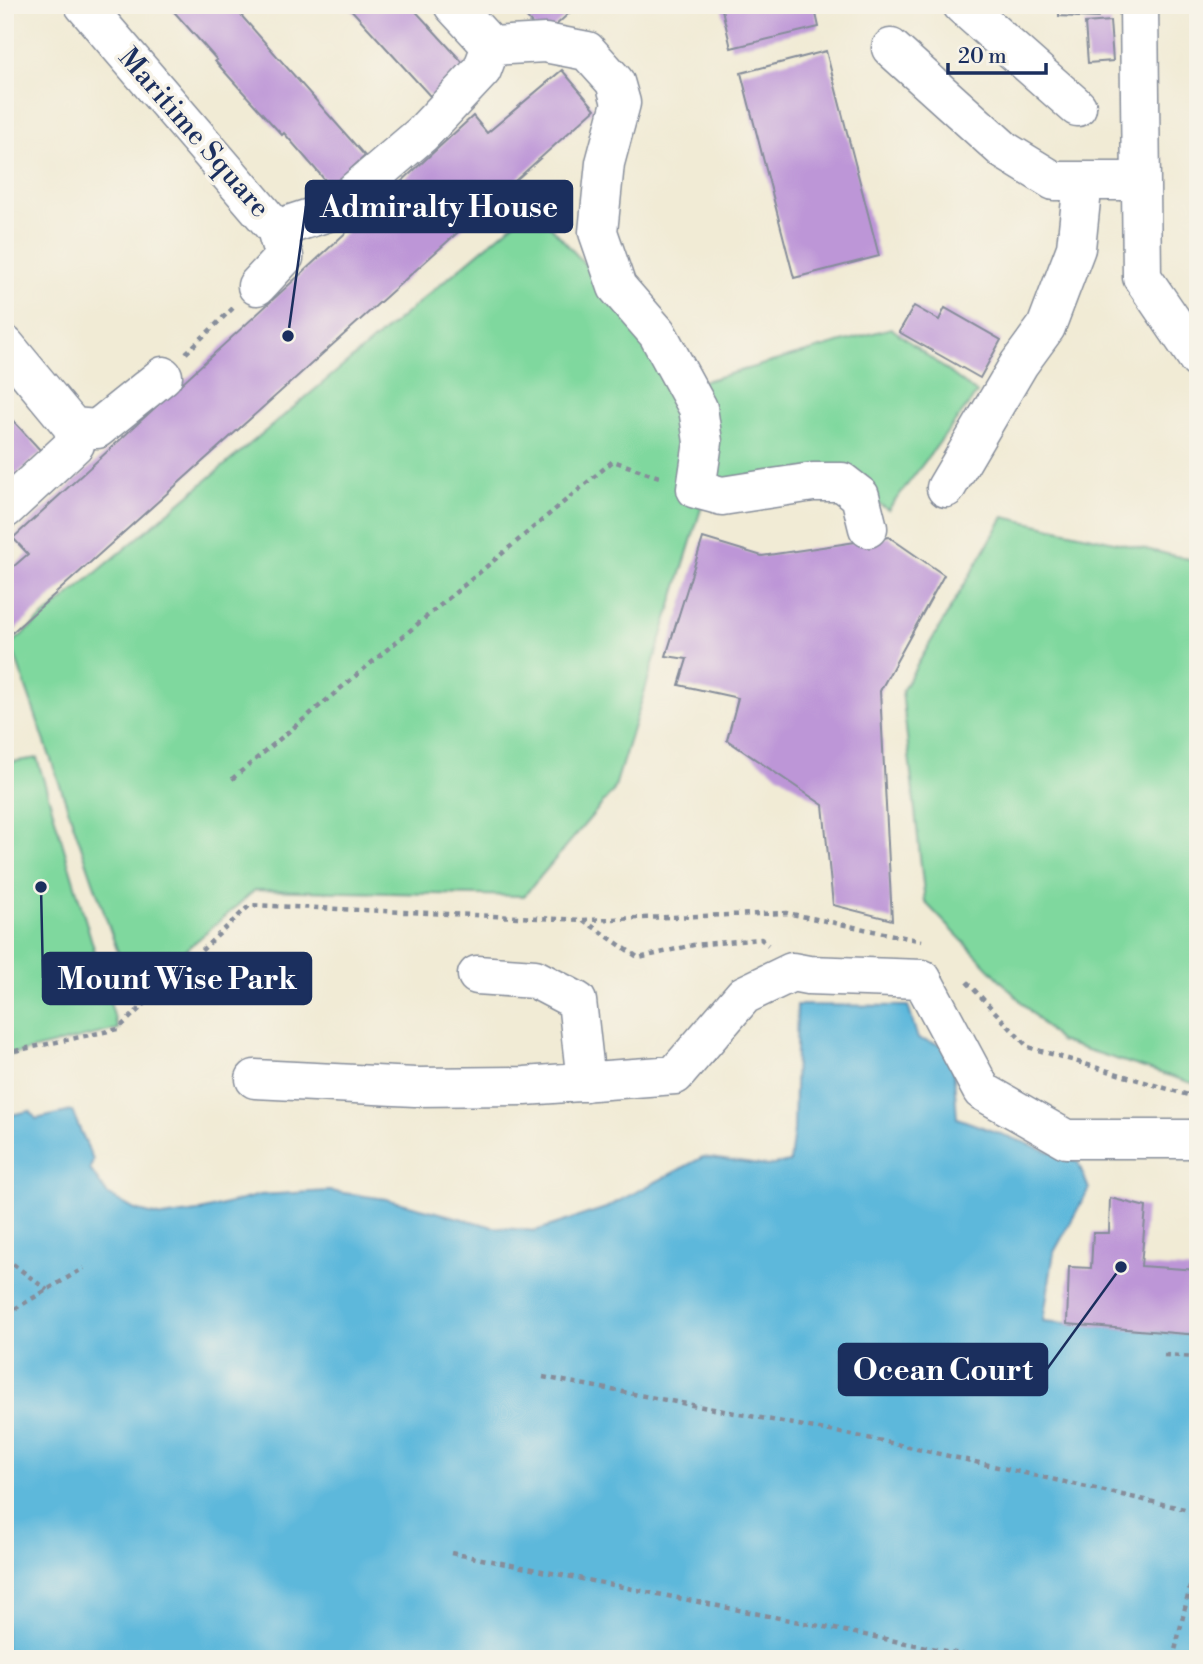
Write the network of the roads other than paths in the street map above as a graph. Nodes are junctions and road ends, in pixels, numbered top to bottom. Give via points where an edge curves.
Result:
1 (84, 5) edge
2 (453, 5) edge
3 (962, 5) edge
4 (1139, 5) edge
5 (491, 46) junction
6 (891, 48) dead end
7 (1077, 107) dead end
8 (1083, 181) junction
9 (1140, 181) junction
10 (276, 229) junction
11 (257, 286) road end
12 (5, 345) edge
13 (1198, 359) edge
14 (163, 376) road end
15 (74, 427) junction
16 (946, 488) dead end
17 (5, 509) edge
18 (868, 528) dead end
19 (477, 975) dead end
20 (922, 979) junction
21 (924, 1041) dead end
22 (255, 1079) dead end
23 (586, 1082) junction
24 (1198, 1139) edge

1 - 10 street, Maritime Square
2 - 5 street
3 - 7 street
4 - 9 street
5 - 10 street, Maritime Square via 474,79 422,134 366,182 328,212
5 - 18 street via 545,43 587,51 615,82 621,103 605,163 598,232 617,287 657,333 698,408 703,442 696,489 722,496 842,482 860,496
6 - 8 street via 1005,151 1054,181
8 - 9 street
8 - 16 street via 1076,248 1046,327
9 - 13 street via 1142,277
10 - 11 street, Maritime Square via 284,257
12 - 15 street
14 - 15 street via 97,429
15 - 17 street via 75,444
19 - 23 street via 535,979 577,1001
20 - 21 street
20 - 23 street via 800,974 744,995 675,1075
20 - 24 street via 982,1091 1066,1139
22 - 23 street via 415,1087

